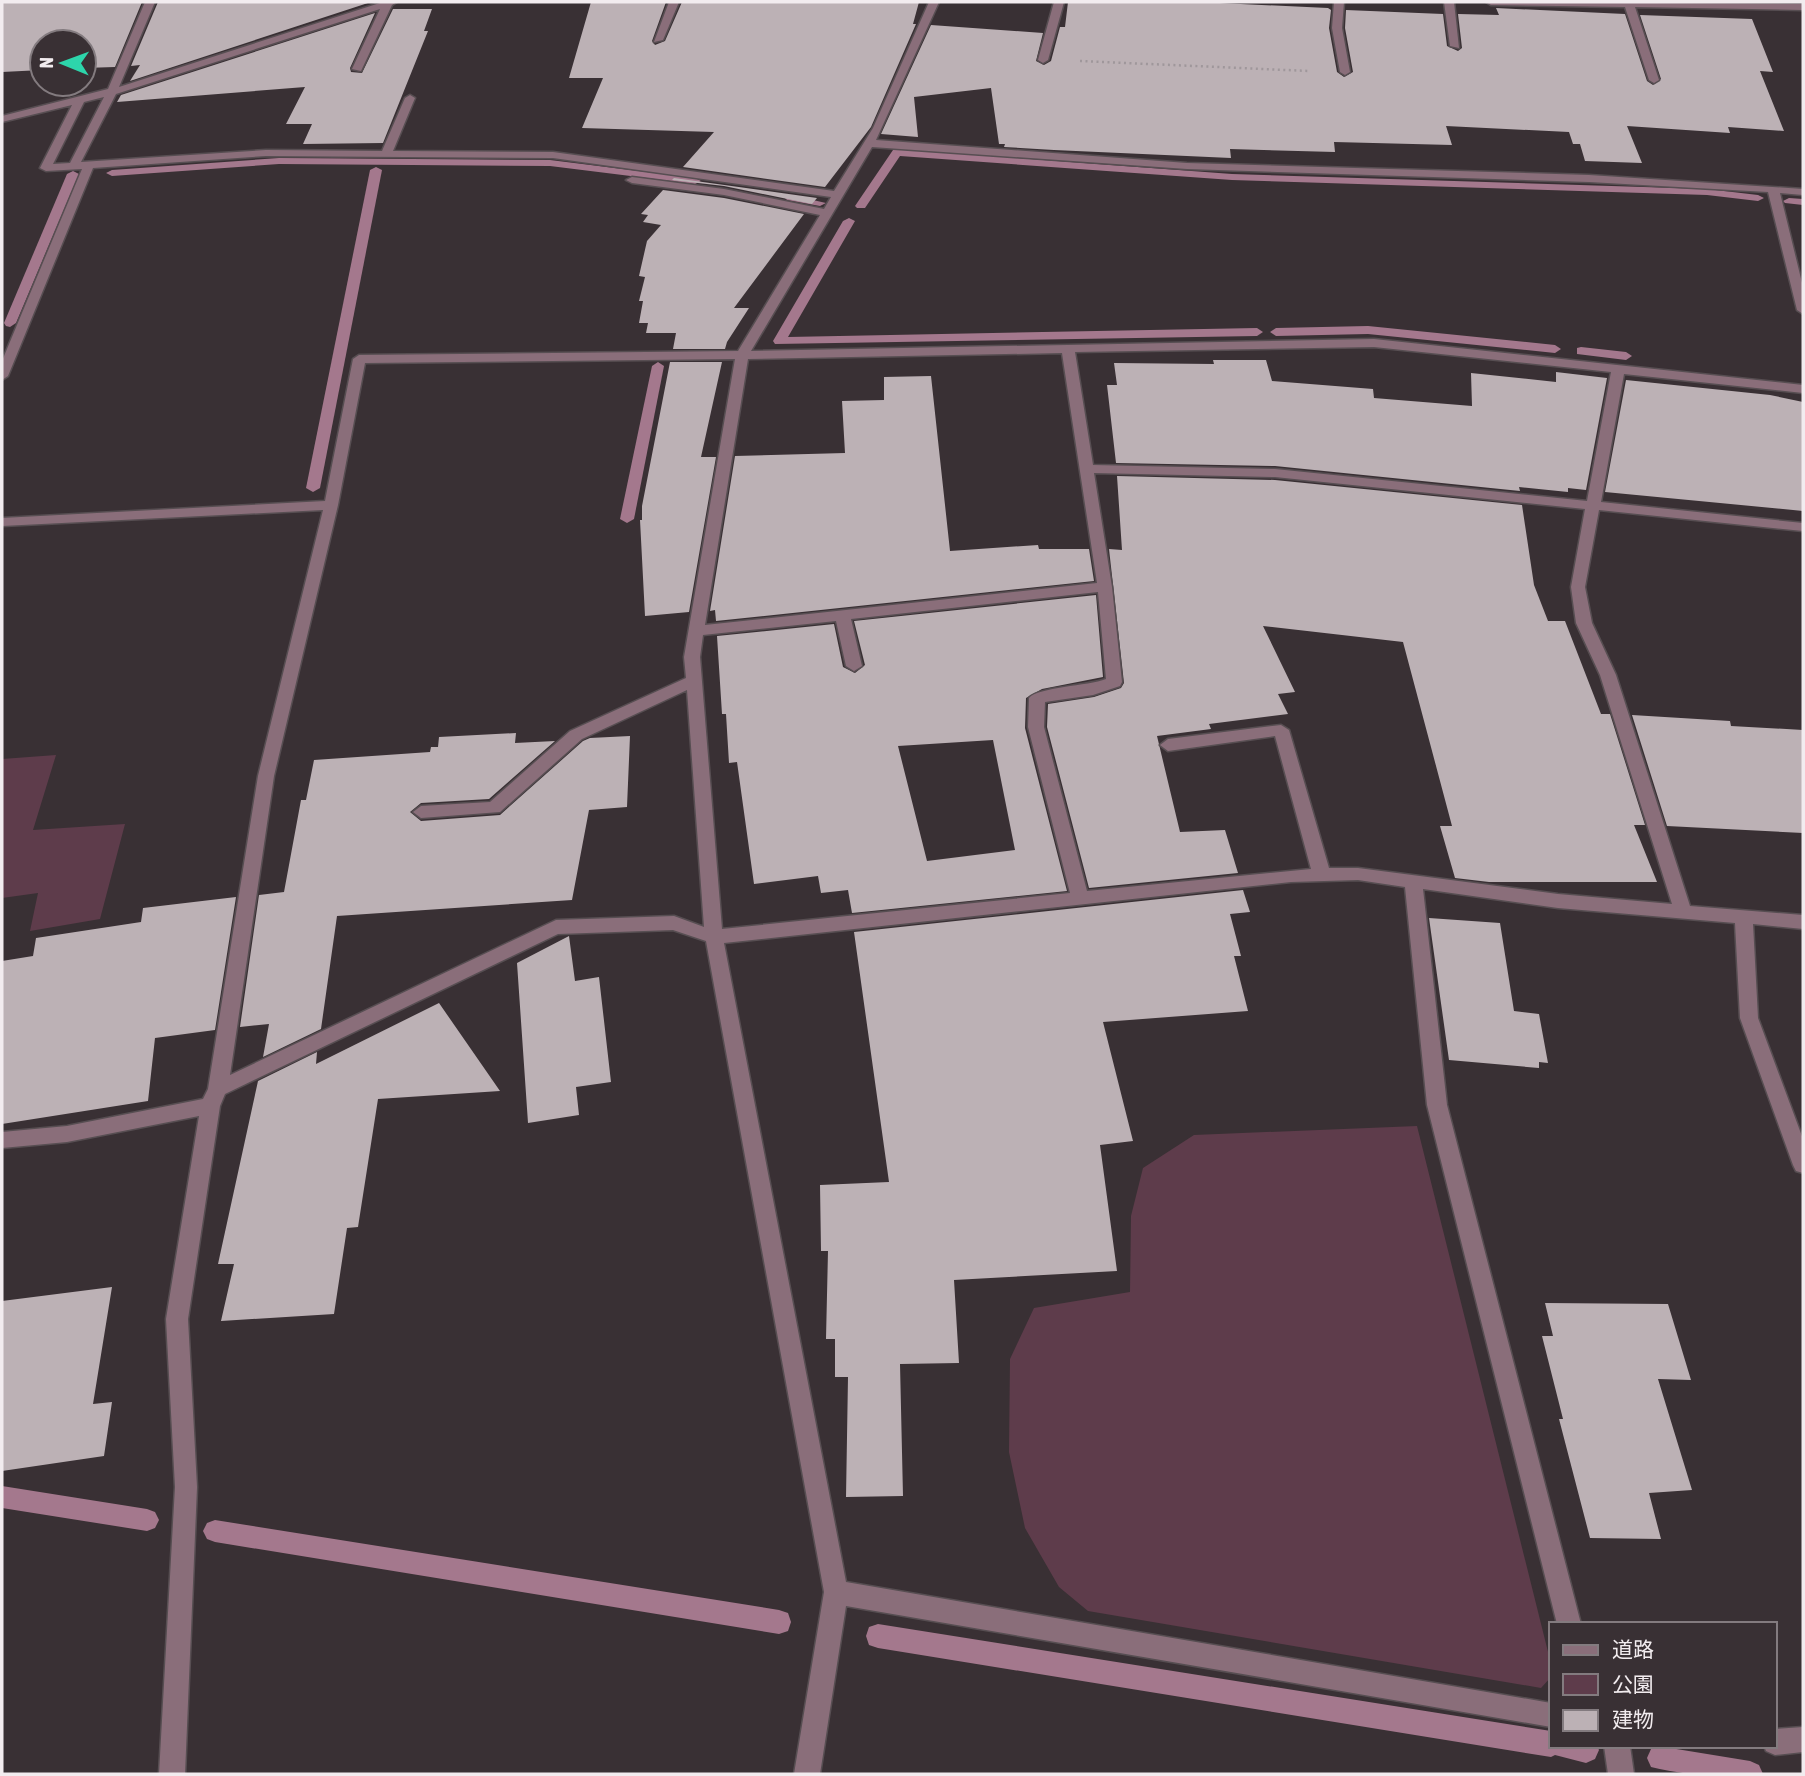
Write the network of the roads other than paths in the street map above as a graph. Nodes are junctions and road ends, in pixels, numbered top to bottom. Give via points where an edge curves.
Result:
1 (150, 2) edge
2 (674, 2) edge
3 (934, 2) edge
4 (1059, 2) edge
5 (1339, 2) edge
6 (1449, 2) edge
7 (1491, 2) edge
8 (1548, 2) edge
9 (390, 3) edge
10 (1629, 5) junction
11 (1803, 7) edge
12 (658, 40) dead end
13 (1455, 46) dead end
14 (1043, 60) road end
15 (356, 69) dead end
16 (1345, 72) road end
17 (1654, 80) dead end
18 (112, 92) junction
19 (410, 98) dead end
20 (80, 100) junction
21 (2, 119) edge
22 (868, 143) junction
23 (386, 154) junction
24 (89, 165) junction
25 (74, 166) junction
26 (632, 180) dead end
27 (1773, 189) junction
28 (1803, 192) edge
29 (837, 195) junction
30 (826, 213) junction
31 (1803, 310) edge
32 (1068, 349) junction
33 (742, 355) junction
34 (1618, 369) junction
35 (2, 376) edge
36 (1803, 388) edge
37 (1087, 469) junction
38 (331, 505) junction
39 (1594, 506) junction
40 (2, 522) edge
41 (1803, 527) edge
42 (1105, 587) junction
43 (842, 615) junction
44 (696, 631) junction
45 (854, 666) dead end
46 (694, 680) junction
47 (1168, 745) dead end
48 (421, 812) dead end
49 (1322, 876) junction
50 (1413, 882) junction
51 (1080, 898) junction
52 (1683, 912) junction
53 (1744, 917) junction
54 (1803, 922) edge
55 (714, 937) junction
56 (214, 1098) junction
57 (2, 1140) edge
58 (1803, 1165) edge
59 (836, 1592) junction
60 (1568, 1622) edge
61 (1549, 1715) edge
62 (1803, 1740) edge
63 (1777, 1742) edge
64 (1617, 1748) edge
65 (172, 1774) edge
66 (807, 1774) edge
67 (1621, 1774) edge

1 - 18 street
2 - 12 street
3 - 22 street
4 - 14 street
5 - 16 street via 1337,28
6 - 13 street
7 - 8 street
8 - 10 street
9 - 15 street
9 - 18 street
10 - 11 street
10 - 17 street
18 - 20 street
18 - 25 street
19 - 23 street
20 - 21 street
20 - 25 street via 46,168
22 - 27 street via 1231,168
22 - 29 street
23 - 24 street via 266,153
23 - 29 street via 553,155
24 - 25 street
24 - 35 street
26 - 30 street via 724,192
27 - 28 street
27 - 31 street
29 - 30 street
30 - 33 street
32 - 33 street
32 - 34 street via 1374,343
32 - 37 street
33 - 38 street via 359,359
33 - 44 street
34 - 36 street
34 - 39 street
37 - 39 street via 1275,473
37 - 42 street
38 - 40 street
38 - 56 street via 267,776
39 - 41 street
39 - 52 street via 1578,587 1584,623 1608,675
42 - 43 street
42 - 51 street via 1114,682 1093,690 1037,698 1036,727
43 - 44 street
43 - 45 street
44 - 46 street
46 - 48 street via 576,735 494,808
46 - 55 street
47 - 49 street via 1282,730
49 - 50 street via 1358,874
49 - 51 street
50 - 52 street
50 - 60 street via 1437,1105
51 - 55 street
52 - 53 street
53 - 54 street
53 - 58 street via 1749,1018
55 - 56 street via 674,923 556,927
55 - 59 street
56 - 57 street via 67,1134
56 - 65 street via 177,1319 186,1487
59 - 61 street
59 - 66 street
62 - 63 street
64 - 67 street

